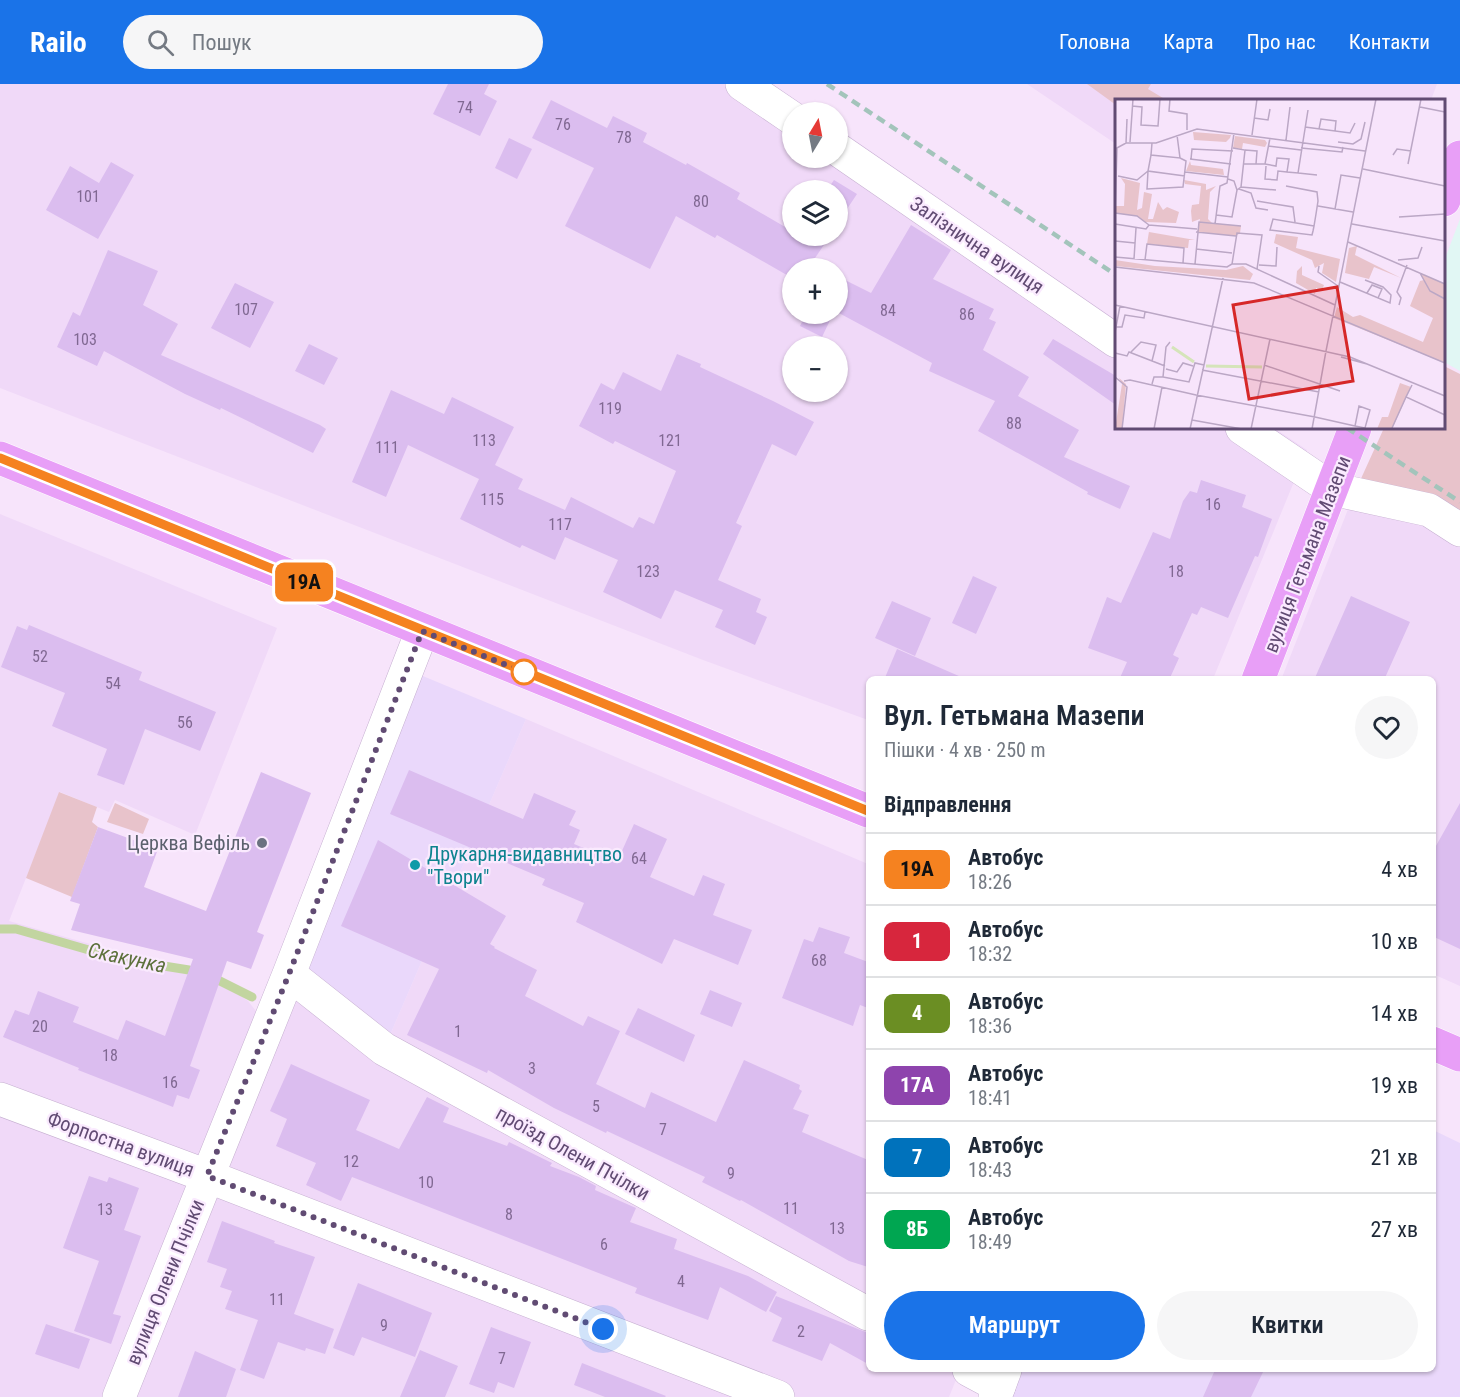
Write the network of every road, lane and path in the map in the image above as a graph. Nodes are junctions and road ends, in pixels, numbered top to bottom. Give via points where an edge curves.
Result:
1 (742, 84) edge
2 (782, 111) edge
3 (848, 157) edge
4 (1460, 157) edge
5 (1445, 195) edge
6 (1115, 340) edge
7 (1243, 429) edge
8 (1355, 429) edge
9 (0, 458) edge
10 (1332, 489) junction
11 (1460, 530) edge
12 (422, 631) junction
13 (1260, 676) edge
14 (866, 810) edge
15 (289, 974) junction
16 (1436, 1045) edge
17 (1460, 1055) edge
18 (0, 1099) edge
19 (207, 1176) junction
20 (866, 1313) edge
21 (973, 1372) edge
22 (999, 1384) edge
23 (119, 1397) edge
24 (778, 1397) edge

1 - 2 street
3 - 6 street, Залізнична вулиця
4 - 5 main road
7 - 10 street
8 - 10 main road, вулиця Гетьмана Мазепи
9 - 12 main road
10 - 11 street via 1429,510
10 - 13 main road, вулиця Гетьмана Мазепи
12 - 14 main road
12 - 15 street, вулиця Олени Пчілки
15 - 19 street, вулиця Олени Пчілки
15 - 20 street, проїзд Олени Пчілки via 384,1049
16 - 17 main road
18 - 19 street, Форпостна вулиця
19 - 23 street, вулиця Олени Пчілки
19 - 24 street, Форпостна вулиця
21 - 22 street

